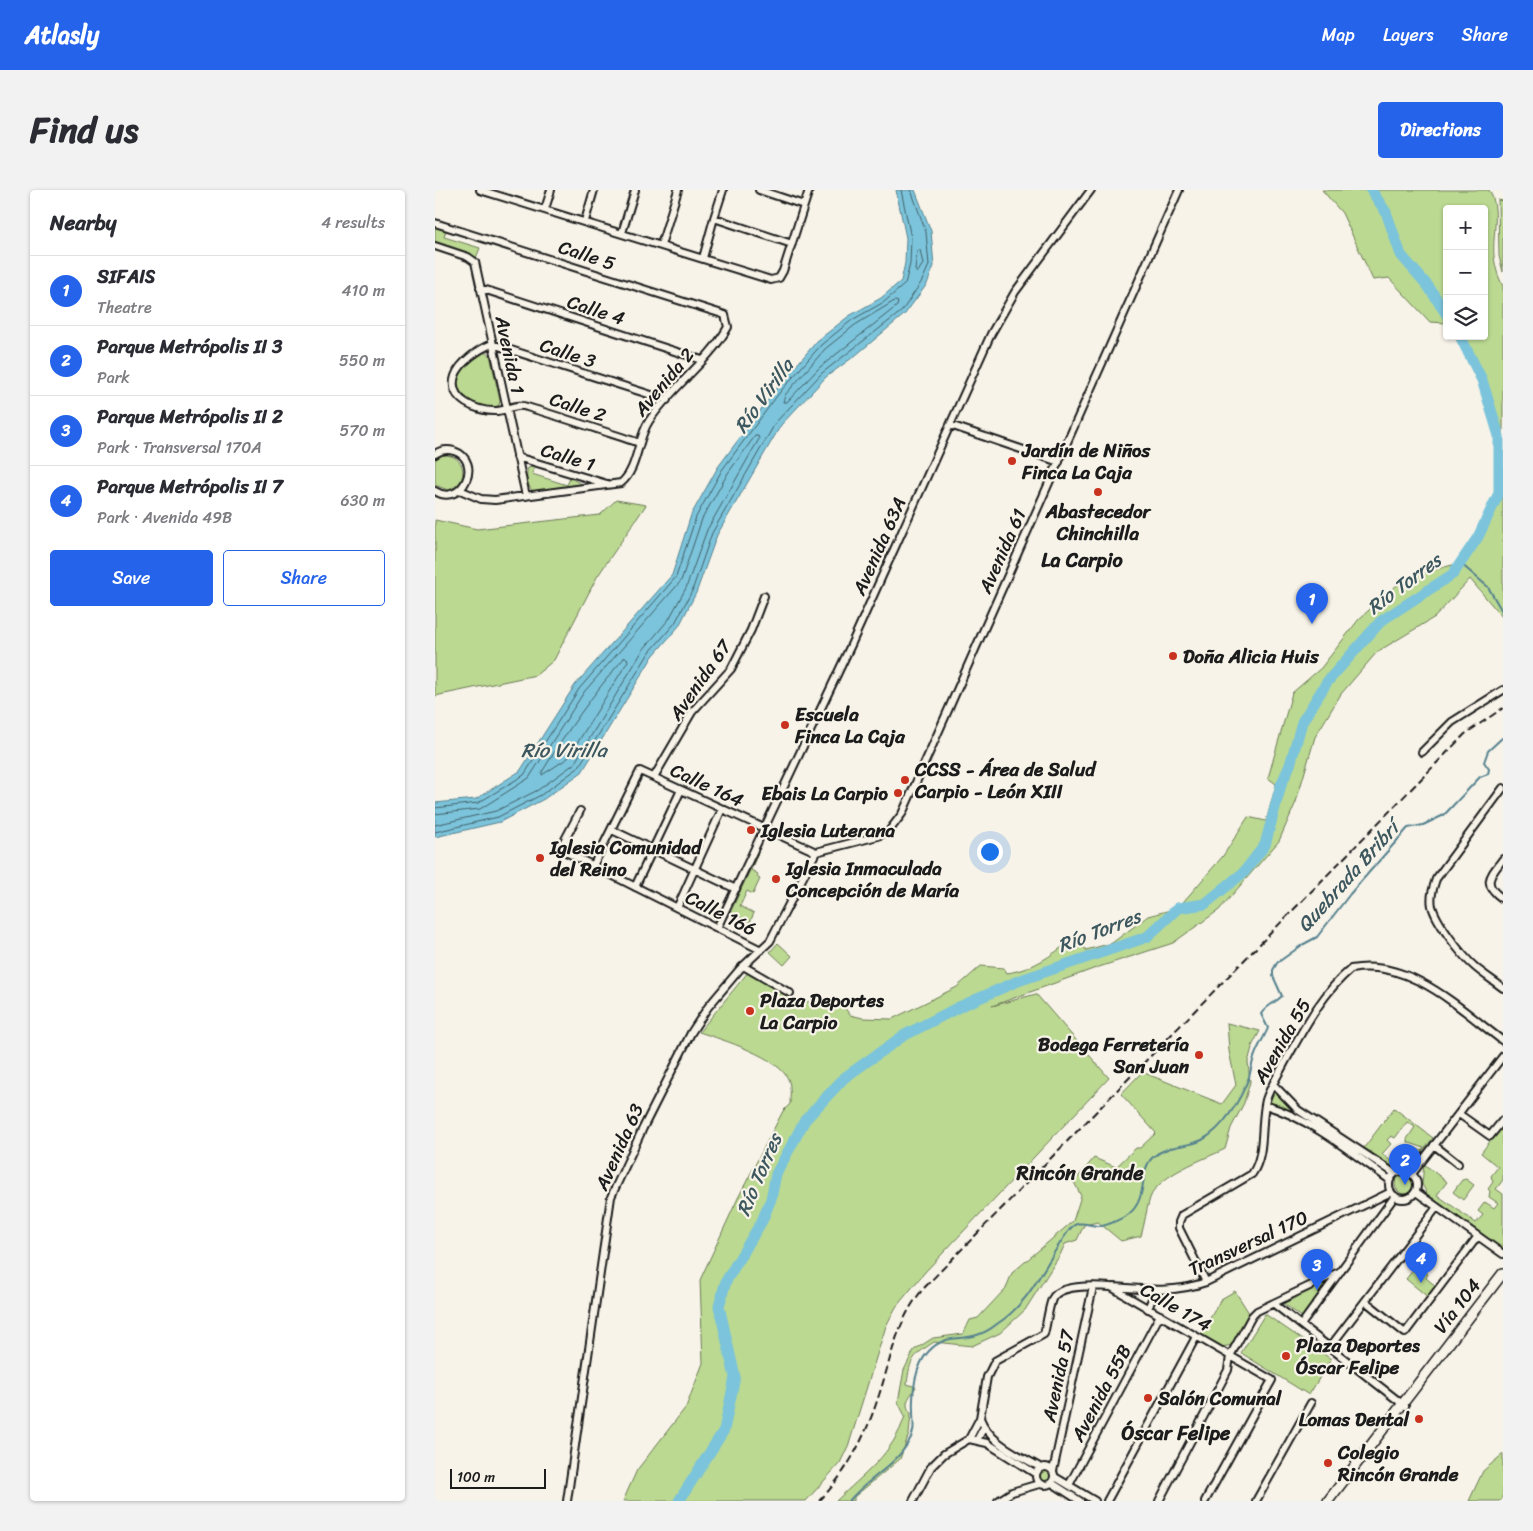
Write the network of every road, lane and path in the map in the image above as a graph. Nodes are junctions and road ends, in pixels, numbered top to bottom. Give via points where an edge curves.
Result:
1 (480, 190) edge
2 (551, 190) edge
3 (594, 190) edge
4 (635, 190) edge
5 (678, 190) edge
6 (723, 190) edge
7 (759, 190) edge
8 (809, 190) edge
9 (1091, 190) edge
10 (1179, 190) edge
11 (495, 192) edge
12 (804, 205) junction
13 (545, 209) junction
14 (715, 218) junction
15 (585, 221) junction
16 (435, 223) edge
17 (622, 233) junction
18 (792, 244) junction
19 (661, 245) junction
20 (435, 246) edge
21 (703, 258) junction
22 (480, 288) junction
23 (727, 320) joint
24 (492, 344) junction
25 (702, 360) junction
26 (667, 400) junction
27 (506, 408) junction
28 (950, 425) junction
29 (640, 443) junction
30 (435, 454) edge
31 (517, 457) junction
32 (1059, 462) junction
33 (610, 486) junction
34 (460, 490) junction
35 (435, 491) edge
36 (526, 496) junction
37 (764, 596) dead end
38 (1503, 690) edge
39 (1422, 752) dead end
40 (654, 777) junction
41 (681, 790) junction
42 (1502, 791) edge
43 (722, 809) junction
44 (580, 811) dead end
45 (765, 828) junction
46 (611, 830) junction
47 (654, 849) junction
48 (816, 852) junction
49 (1503, 859) edge
50 (593, 866) junction
51 (695, 870) junction
52 (635, 887) junction
53 (736, 889) junction
54 (1503, 899) edge
55 (677, 908) junction
56 (717, 928) junction
57 (761, 950) junction
58 (743, 966) junction
59 (1503, 988) edge
60 (790, 993) dead end
61 (1503, 1041) edge
62 (1503, 1056) edge
63 (1273, 1084) junction
64 (1265, 1105) junction
65 (1459, 1114) junction
66 (1503, 1120) edge
67 (1434, 1145) junction
68 (1457, 1164) dead end
69 (1394, 1173) junction
70 (1412, 1174) junction
71 (1390, 1180) junction
72 (1416, 1192) junction
73 (1393, 1194) junction
74 (1437, 1207) junction
75 (1478, 1236) junction
76 (1503, 1254) edge
77 (1341, 1271) junction
78 (1503, 1273) edge
79 (1503, 1278) edge
80 (1206, 1282) junction
81 (1093, 1287) junction
82 (1111, 1287) junction
83 (1155, 1291) junction
84 (1365, 1302) junction
85 (1274, 1304) junction
86 (1147, 1309) junction
87 (1160, 1315) junction
88 (1301, 1325) junction
89 (1196, 1337) junction
90 (1330, 1347) junction
91 (1230, 1356) junction
92 (1311, 1403) dead end
93 (1404, 1405) junction
94 (980, 1418) junction
95 (984, 1427) junction
96 (969, 1439) junction
97 (977, 1440) junction
98 (1041, 1468) junction
99 (1036, 1474) junction
100 (1053, 1477) junction
101 (1039, 1484) junction
102 (1069, 1486) junction
103 (1077, 1500) edge
104 (567, 1501) edge
105 (913, 1501) edge
106 (998, 1501) edge
107 (1095, 1501) edge
108 (1107, 1501) edge
109 (1159, 1501) edge
110 (1205, 1501) edge
111 (1256, 1501) edge
112 (1328, 1501) edge
113 (1332, 1501) edge

1 - 11 street
2 - 13 street
3 - 15 street
4 - 17 street
5 - 19 street
6 - 14 street
7 - 12 street
8 - 12 street
9 - 28 street, Avenida 63A via 1015,292 983,349
10 - 32 street, Avenida 61
11 - 13 street
12 - 18 street
13 - 15 street
14 - 18 street
14 - 21 street
15 - 17 street
16 - 23 street, Calle 5 via 719,313
17 - 19 street
18 - 21 street via 781,276 771,280
19 - 21 street
20 - 22 street, Avenida 1 via 471,259
22 - 24 street, Avenida 1
22 - 25 street, Calle 4
23 - 25 street, Avenida 2 via 728,327
24 - 26 street, Calle 3
24 - 27 street, Avenida 1
24 - 27 street, Calle 2 via 459,368 454,390 458,398 467,404 487,410
25 - 26 street, Avenida 2
26 - 29 street, Avenida 2 via 648,422
27 - 29 street, Calle 2 via 525,406
27 - 31 street, Avenida 1
28 - 32 street
28 - 45 street, Avenida 63A
29 - 33 street, Avenida 2 via 626,479
30 - 34 street via 445,450 464,458 468,465 468,479
31 - 33 street, Calle 1
31 - 36 street, Avenida 1
32 - 48 street, Avenida 61 via 902,814 889,831 878,836
33 - 36 street
34 - 35 street via 446,495
34 - 36 street via 481,499
37 - 40 street, Avenida 67 via 731,668 692,712
38 - 39 street via 1452,722
40 - 41 street, Calle 164
40 - 46 street, Calle 164 via 640,771
41 - 43 street, Calle 164
41 - 47 street
42 - 59 street via 1436,879 1432,905 1436,916 1474,966
43 - 45 street, Calle 164
43 - 51 street
44 - 50 street, Calle 166 via 560,849
45 - 48 street, Calle 164
45 - 53 street, Avenida 63A
46 - 47 street
46 - 50 street
47 - 51 street
47 - 52 street
48 - 57 street, Avenida 63 via 770,941
49 - 54 street via 1489,881 1492,890
50 - 52 street, Calle 166
51 - 53 street
51 - 55 street
52 - 55 street, Calle 166
53 - 56 street, Avenida 63A
55 - 56 street, Calle 166
56 - 57 street, Calle 166
57 - 58 street, Avenida 63
58 - 60 street, Calle 166
58 - 104 street, Avenida 63 via 691,1033 611,1197
61 - 63 street, Avenida 55 via 1422,982 1376,968 1351,969 1328,993
62 - 65 street
63 - 64 street, Avenida 55
63 - 69 street via 1298,1110
64 - 71 street via 1303,1122
64 - 80 street, Avenida 55 via 1258,1164 1252,1174 1182,1215 1179,1222
65 - 66 street via 1488,1136
65 - 67 street
67 - 68 street
67 - 70 street
69 - 70 street via 1405,1171
69 - 71 street
70 - 72 street via 1417,1181
71 - 73 street
72 - 73 street via 1409,1198
72 - 74 street
73 - 77 street
73 - 80 street, Transversal 170
74 - 75 street
74 - 84 street
75 - 76 street
75 - 84 street via 1405,1333
77 - 85 street
77 - 88 street
78 - 93 main road, Vía 104
79 - 93 main road, Vía 104
80 - 83 street, Transversal 170 via 1187,1289
81 - 82 street, Calle 174
81 - 94 street, Calle 174 via 1058,1292 1052,1298 1044,1334 995,1361 987,1376
81 - 100 street, Avenida 57
82 - 83 street, Transversal 170
82 - 86 street, Calle 174
83 - 86 street
84 - 90 street
85 - 88 street
85 - 91 street via 1257,1311
86 - 87 street, Calle 174
87 - 89 street, Calle 174
87 - 102 street, Avenida 55B
88 - 90 street
89 - 91 street, Calle 174
89 - 108 street
90 - 93 street
91 - 109 street via 1228,1370
91 - 110 street, Calle 174 via 1272,1380
92 - 111 street
93 - 112 main road, Vía 104
93 - 113 main road, Vía 104
94 - 95 street
94 - 96 street
95 - 97 street
95 - 98 street via 994,1439
96 - 97 street
96 - 105 street via 944,1454 931,1468
97 - 99 street
98 - 99 street
98 - 100 street via 1047,1467
99 - 101 street
100 - 101 street via 1045,1486
100 - 102 street
100 - 103 street
101 - 106 street via 1012,1492
102 - 107 street

